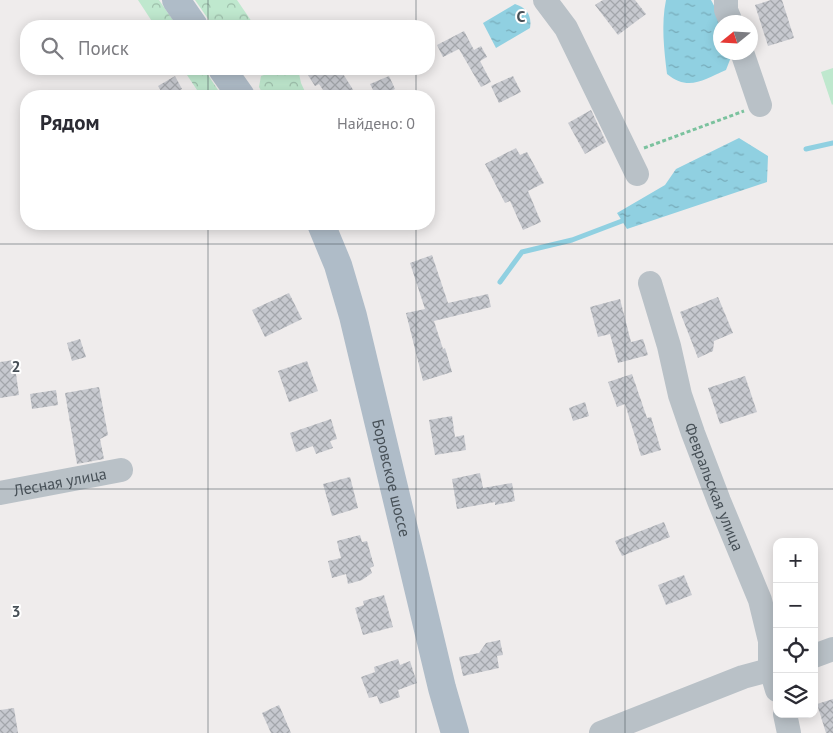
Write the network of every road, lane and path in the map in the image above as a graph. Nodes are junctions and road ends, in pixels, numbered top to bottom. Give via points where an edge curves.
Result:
1 (176, 0) edge
2 (545, 0) edge
3 (726, 0) edge
4 (728, 15) edge
5 (190, 20) edge
6 (745, 60) edge
7 (226, 75) edge
8 (237, 90) edge
9 (760, 105) joint
10 (632, 164) joint
11 (323, 230) edge
12 (650, 283) dead end
13 (120, 470) dead end
14 (0, 493) edge
15 (833, 649) edge
16 (818, 655) edge
17 (775, 673) edge
18 (773, 676) edge
19 (786, 718) edge
20 (454, 733) edge
21 (601, 733) edge
22 (789, 733) edge

1 - 5 main road
2 - 10 street via 566,28
3 - 4 street
6 - 9 street
7 - 8 main road
9 - 10 path
11 - 20 main road, Боровское шоссе via 353,316
12 - 17 street, Февральская улица via 693,433 760,600
13 - 14 street, Лесная улица
15 - 16 street
18 - 21 street via 743,677
19 - 22 street

